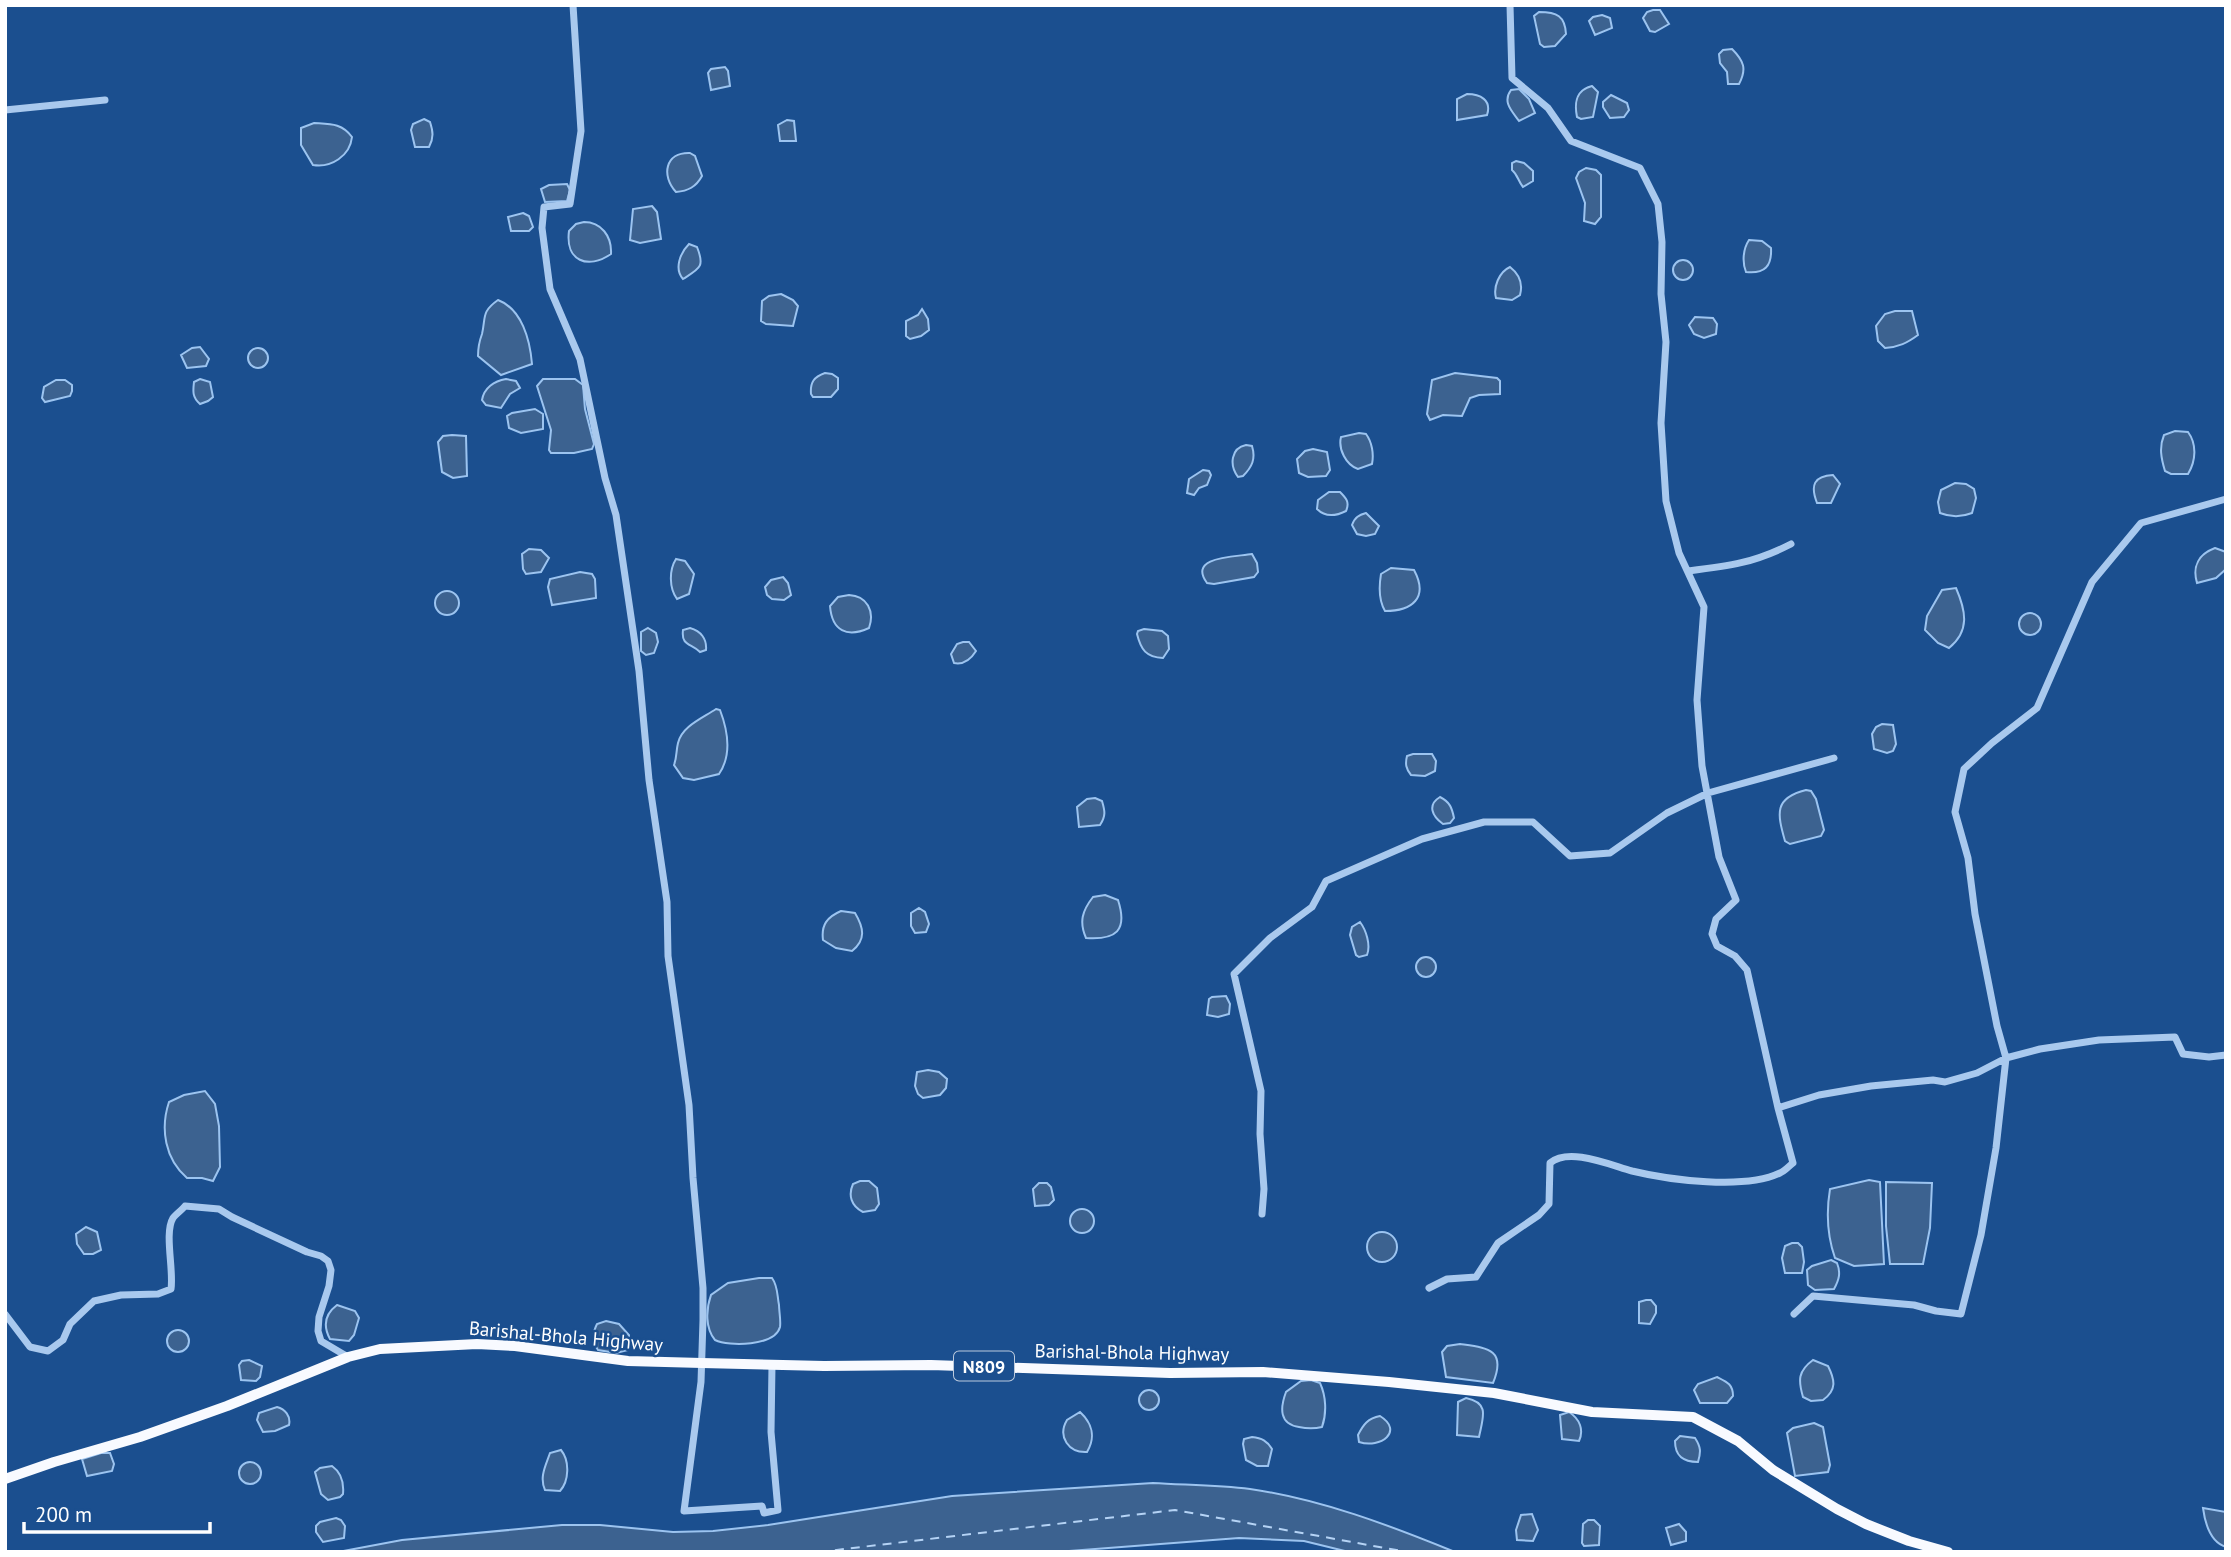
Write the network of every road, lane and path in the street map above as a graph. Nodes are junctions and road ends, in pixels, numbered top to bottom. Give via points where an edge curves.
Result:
1 (573, 5) edge
2 (1510, 5) edge
3 (105, 100) dead end
4 (5, 110) edge
5 (2226, 499) edge
6 (1791, 544) dead end
7 (1688, 571) junction
8 (1834, 758) dead end
9 (1708, 793) junction
10 (2226, 1055) edge
11 (2006, 1058) junction
12 (1778, 1108) junction
13 (1262, 1214) dead end
14 (1429, 1288) dead end
15 (5, 1314) edge
16 (1794, 1314) dead end
17 (348, 1357) junction
18 (702, 1363) junction
19 (772, 1365) junction
20 (5, 1479) edge
21 (1948, 1552) edge

1 - 18 street via 580,143 570,204 544,207 542,228 550,289 580,359 616,514 639,671 667,902 670,978 689,1105 703,1288
2 - 7 street via 1512,78 1548,108 1570,141 1640,168 1658,204 1667,342 1661,423 1664,480 1672,528
3 - 4 street
5 - 11 street via 2141,523 2092,582 2037,708 1964,769 1955,812
6 - 7 street via 1760,559
7 - 9 street via 1704,607 1698,700
8 - 9 street
9 - 12 street via 1719,858 1736,900 1716,919 1712,934 1717,946 1747,970
9 - 13 street via 1667,813 1610,853 1570,856 1534,822 1484,821 1422,839 1326,881 1312,907 1270,938 1234,974 1261,1091
10 - 11 street via 2183,1054 2175,1037 2165,1037 2090,1041
11 - 12 street via 1945,1082 1871,1086
11 - 16 street via 1981,1235 1961,1314 1813,1296
12 - 14 street via 1793,1163 1781,1172 1724,1183 1632,1171 1587,1158 1556,1158 1550,1163 1549,1203 1539,1215 1498,1242 1476,1277 1447,1279
15 - 17 street via 30,1347 48,1351 63,1340 70,1324 94,1301 171,1289 171,1220 185,1206 219,1209 328,1261 329,1286 318,1331 321,1341
17 - 18 highway, Barishal-Bhola Highway / N809 via 380,1349 477,1344 628,1361
17 - 20 highway, Barishal-Bhola Highway / N809 via 227,1406
18 - 19 highway, Barishal-Bhola Highway / N809
18 - 19 street via 685,1511 762,1506 764,1513 778,1510 771,1432
19 - 21 highway, Barishal-Bhola Highway / N809 via 1263,1372 1494,1393 1592,1412 1693,1417 1738,1441 1791,1483 1837,1509 1866,1524

